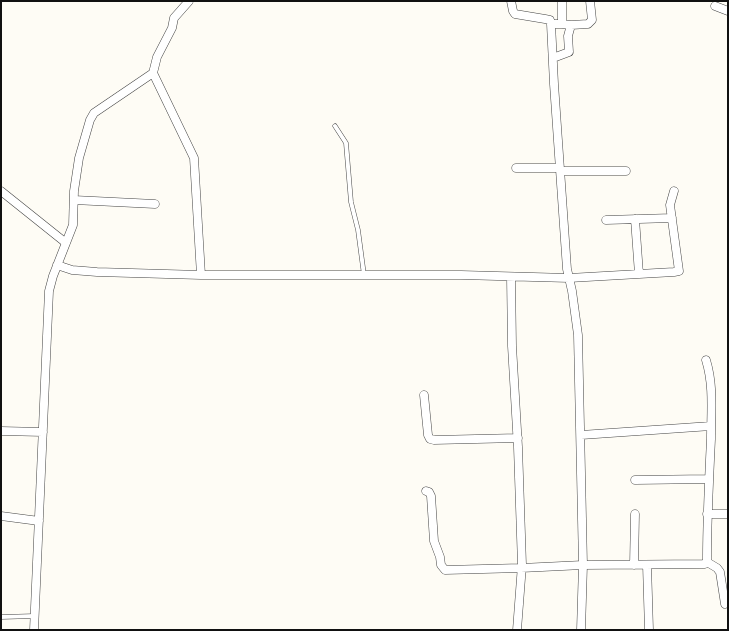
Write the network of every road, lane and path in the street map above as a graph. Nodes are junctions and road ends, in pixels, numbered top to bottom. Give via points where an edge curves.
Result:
1 (189, 1) edge
2 (512, 1) edge
3 (562, 1) edge
4 (590, 1) edge
5 (715, 6) dead end
6 (728, 11) edge
7 (551, 24) junction
8 (562, 24) junction
9 (571, 25) junction
10 (553, 58) junction
11 (153, 73) junction
12 (335, 126) dead end
13 (516, 168) dead end
14 (560, 170) junction
15 (626, 171) dead end
16 (1, 191) edge
17 (674, 191) dead end
18 (74, 200) junction
19 (155, 204) dead end
20 (672, 218) junction
21 (635, 219) junction
22 (606, 220) dead end
23 (66, 244) junction
24 (58, 265) junction
25 (639, 274) junction
26 (202, 275) junction
27 (364, 275) junction
28 (511, 277) junction
29 (569, 278) junction
30 (706, 360) dead end
31 (424, 395) dead end
32 (711, 426) junction
33 (1, 431) edge
34 (43, 432) junction
35 (581, 435) junction
36 (518, 438) junction
37 (709, 478) junction
38 (635, 480) dead end
39 (426, 491) dead end
40 (635, 514) dead end
41 (707, 514) junction
42 (728, 514) edge
43 (1, 516) edge
44 (39, 521) junction
45 (707, 562) junction
46 (583, 565) junction
47 (634, 565) junction
48 (647, 565) junction
49 (521, 568) junction
50 (725, 604) dead end
51 (35, 616) junction
52 (1, 617) edge
53 (34, 630) edge
54 (517, 630) edge
55 (581, 630) edge
56 (649, 630) edge

1 - 11 street via 174,18
2 - 7 street via 515,14 550,20
3 - 8 street
4 - 9 street via 590,23
5 - 6 street
7 - 8 street
7 - 10 street
8 - 9 street
9 - 10 street via 568,36 569,52
10 - 14 street
11 - 18 street via 92,116 79,158
11 - 26 street via 194,158
12 - 27 lane via 346,143 351,202
13 - 14 street
14 - 15 street
14 - 29 street
16 - 23 street
17 - 20 street via 670,205
18 - 19 street
18 - 23 street via 73,225
20 - 21 street
20 - 25 street via 679,270
21 - 22 street
21 - 25 street
23 - 24 street
24 - 26 street via 72,270 97,272
24 - 34 street via 48,291
25 - 29 street
26 - 27 street
27 - 28 street
28 - 29 street
28 - 36 street
29 - 35 street via 578,335
30 - 32 street via 712,388
31 - 36 street via 430,439
32 - 35 street
32 - 37 street
33 - 34 street
34 - 44 street
35 - 46 street
36 - 49 street
37 - 38 street
37 - 41 street
39 - 49 street via 430,496 434,541 445,570
40 - 47 street
41 - 42 street
41 - 45 street
43 - 44 street
44 - 51 street
45 - 48 street
45 - 50 street via 720,572
46 - 47 street
46 - 49 street
46 - 55 street
47 - 48 street
48 - 56 street
49 - 54 street
51 - 52 lane
51 - 53 street

